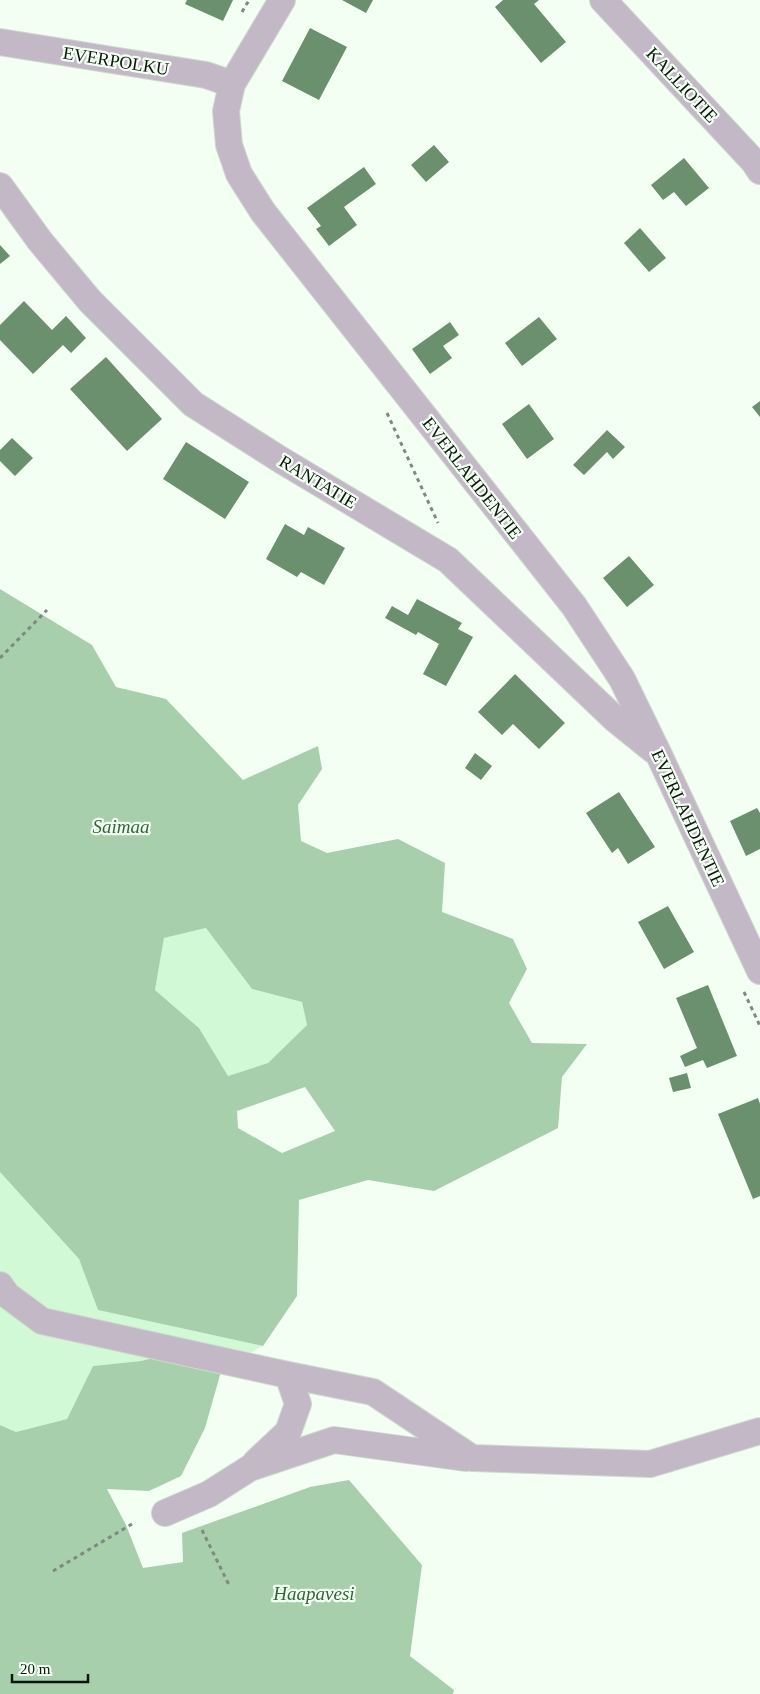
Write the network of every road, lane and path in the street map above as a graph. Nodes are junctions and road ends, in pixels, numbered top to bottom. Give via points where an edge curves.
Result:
1 (282, 0) edge
2 (604, 0) edge
3 (0, 42) edge
4 (232, 84) junction
5 (760, 171) edge
6 (0, 186) edge
7 (47, 610) dead end
8 (0, 658) edge
9 (659, 755) junction
10 (760, 971) edge
11 (0, 1285) edge
12 (288, 1375) junction
13 (760, 1431) edge
14 (472, 1458) junction
15 (250, 1468) junction
16 (165, 1513) dead end
17 (132, 1524) dead end
18 (202, 1530) dead end
19 (53, 1571) dead end
20 (230, 1584) dead end

1 - 4 street, EVERLAHDENTIE
2 - 5 street, KALLIOTIE
3 - 4 street, EVERPOLKU via 206,75
4 - 9 street, EVERLAHDENTIE via 226,111 229,145 239,174 263,212 574,606 622,680
6 - 9 street, RANTATIE via 90,301 194,404 448,560 616,720
7 - 8 path
9 - 10 street, EVERLAHDENTIE
11 - 12 street via 7,1295 42,1321
12 - 14 street via 373,1392
12 - 15 street via 298,1404 288,1432
13 - 14 street via 650,1464
14 - 15 street via 334,1440
15 - 16 street via 209,1494
17 - 19 path
18 - 20 path

